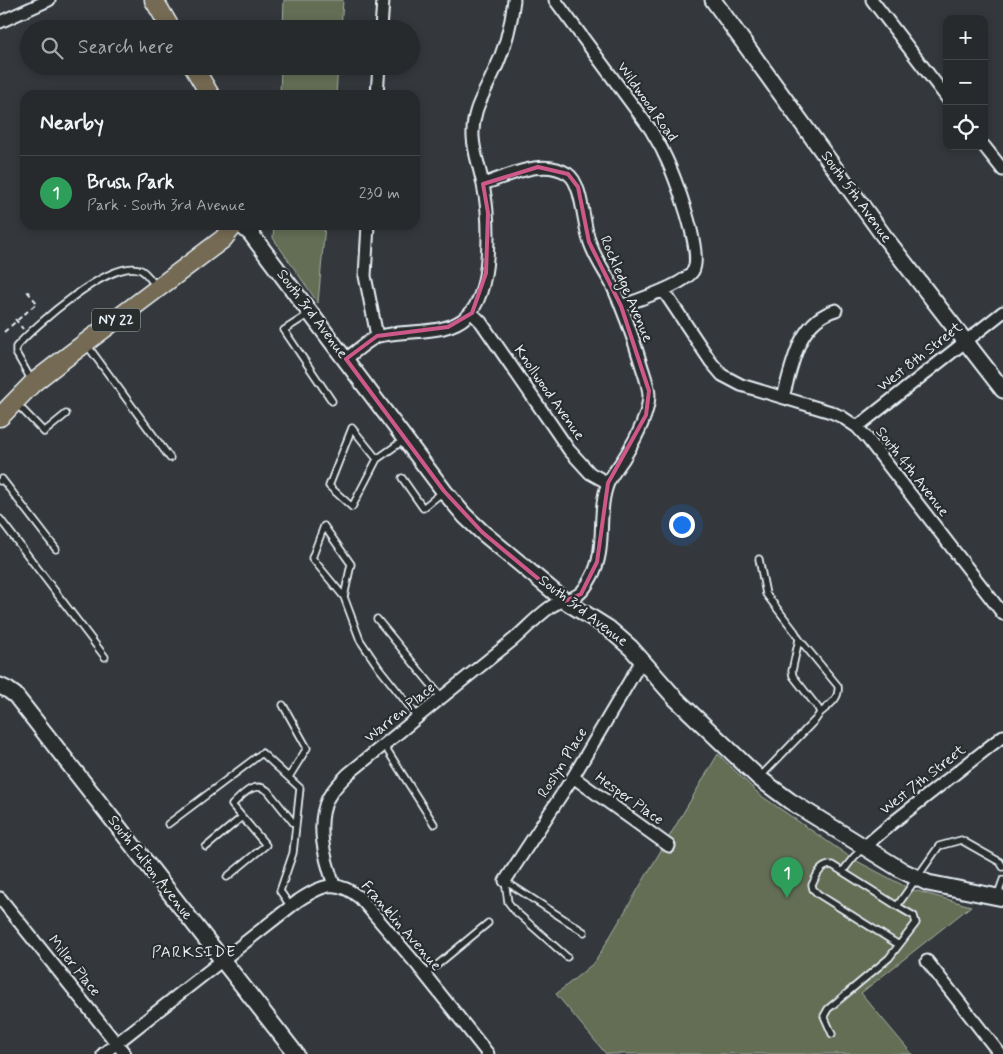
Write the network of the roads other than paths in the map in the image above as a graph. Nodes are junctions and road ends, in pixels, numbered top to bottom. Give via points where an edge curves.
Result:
1 (49, 0) edge
2 (154, 0) edge
3 (383, 0) edge
4 (514, 0) edge
5 (555, 0) edge
6 (712, 0) edge
7 (872, 0) edge
8 (166, 20) edge
9 (382, 20) edge
10 (0, 22) edge
11 (199, 75) edge
12 (378, 75) edge
13 (207, 90) edge
14 (377, 90) edge
15 (943, 93) edge
16 (987, 150) edge
17 (1003, 170) edge
18 (483, 184) junction
19 (230, 230) edge
20 (247, 230) edge
21 (368, 230) edge
22 (158, 288) junction
23 (663, 290) junction
24 (621, 306) junction
25 (836, 310) dead end
26 (310, 312) junction
27 (472, 312) junction
28 (1003, 312) edge
29 (377, 336) junction
30 (965, 341) junction
31 (86, 343) junction
32 (346, 359) junction
33 (33, 383) junction
34 (1003, 390) edge
35 (783, 396) junction
36 (332, 400) dead end
37 (15, 402) junction
38 (66, 414) dead end
39 (0, 417) edge
40 (857, 427) junction
41 (406, 439) junction
42 (170, 458) dead end
43 (377, 459) junction
44 (402, 478) dead end
45 (0, 481) edge
46 (608, 483) junction
47 (444, 491) junction
48 (0, 519) edge
49 (56, 549) dead end
50 (758, 559) dead end
51 (344, 597) junction
52 (565, 601) junction
53 (1003, 614) edge
54 (377, 619) dead end
55 (799, 639) junction
56 (105, 657) dead end
57 (642, 660) junction
58 (0, 686) edge
59 (442, 698) junction
60 (283, 705) dead end
61 (820, 713) junction
62 (418, 717) junction
63 (1003, 736) edge
64 (384, 745) junction
65 (288, 777) junction
66 (573, 777) junction
67 (759, 778) junction
68 (242, 816) junction
69 (168, 824) dead end
70 (434, 824) dead end
71 (296, 826) junction
72 (669, 846) dead end
73 (206, 847) dead end
74 (863, 848) junction
75 (1003, 867) edge
76 (843, 871) junction
77 (227, 877) dead end
78 (917, 878) junction
79 (1003, 880) edge
80 (505, 881) junction
81 (334, 885) junction
82 (0, 898) edge
83 (1000, 898) edge
84 (897, 906) junction
85 (291, 907) junction
86 (488, 923) dead end
87 (584, 932) dead end
88 (899, 945) junction
89 (567, 957) dead end
90 (223, 961) junction
91 (927, 961) dead end
92 (425, 976) junction
93 (832, 1034) dead end
94 (117, 1044) junction
95 (104, 1054) edge
96 (125, 1054) edge
97 (296, 1054) edge
98 (488, 1054) edge
99 (1000, 1054) edge

1 - 10 street
2 - 8 main road
3 - 9 street
4 - 18 street via 507,39 477,105 474,119 474,150
5 - 23 street, Wildwood Road via 651,130 664,152 685,205 696,264 690,275
6 - 30 street, South 5th Avenue via 883,235
7 - 15 street
11 - 13 main road
12 - 14 street
16 - 17 street
18 - 24 street, Rockledge Avenue via 538,167 560,169 575,180 589,242
18 - 27 street via 488,213 486,273
19 - 22 main road, NY 22 via 223,239
20 - 26 street, South 3rd Avenue
21 - 29 street via 365,276
22 - 31 main road, NY 22
22 - 33 lane via 142,271 124,270 105,276 62,304 16,347 16,353
23 - 24 street, Wildwood Road
23 - 35 street, South 4th Avenue via 722,375 741,385
24 - 46 street, Rockledge Avenue via 635,342 649,399 646,415 626,456
25 - 35 street via 825,314 804,334
26 - 32 street, South 3rd Avenue
26 - 36 lane via 284,330
27 - 29 street via 448,327
27 - 46 street, Knollwood Avenue via 569,450 590,473
28 - 30 street, West 8th Street
29 - 32 street
30 - 34 street, South 5th Avenue
30 - 40 street, West 8th Street
31 - 33 main road, NY 22
31 - 42 lane
32 - 41 street, South 3rd Avenue
33 - 37 main road, NY 22
35 - 40 street, South 4th Avenue via 831,412
37 - 38 lane via 44,432
37 - 39 main road, NY 22
40 - 53 street, South 4th Avenue
41 - 43 lane
41 - 47 street, South 3rd Avenue
43 - 43 lane via 352,507 329,486 352,428
44 - 47 lane via 423,508
45 - 49 lane via 2,479
46 - 52 street, Rockledge Avenue via 593,576 581,594
47 - 52 street, South 3rd Avenue via 482,532
48 - 56 lane
50 - 55 lane via 766,594
51 - 51 lane via 351,564 324,526 312,558
51 - 62 lane via 360,640
52 - 57 street, South 3rd Avenue via 608,628
52 - 59 street, Warren Place via 549,608
54 - 59 lane
55 - 61 lane via 793,676
55 - 61 lane via 838,686 836,699
57 - 66 street, Roslyn Place
57 - 67 street, South 3rd Avenue via 675,698
58 - 90 street, South Fulton Avenue via 15,695
59 - 62 street, Warren Place
60 - 65 lane via 307,748
61 - 67 lane
62 - 64 street, Warren Place
63 - 74 street, West 7th Street
64 - 70 lane
64 - 81 street, Warren Place via 348,774 328,799 323,842 325,860
65 - 69 lane via 262,753
65 - 71 lane via 300,788
66 - 72 street, Hesper Place
66 - 80 street, Roslyn Place
67 - 74 street, South 3rd Avenue
68 - 71 lane via 232,805 250,789 263,787
68 - 73 lane
68 - 77 lane via 266,844
71 - 85 lane via 293,853 280,891
74 - 76 lane
74 - 78 street, South 3rd Avenue
75 - 78 lane via 1000,862 961,840 939,846
76 - 84 lane
76 - 88 lane via 825,865 812,885 813,889
78 - 83 street, South 3rd Avenue
78 - 84 lane
79 - 83 lane
80 - 87 lane
80 - 89 lane via 508,902
81 - 85 street via 318,889
81 - 92 street, Franklin Avenue via 350,890 360,898
82 - 94 street, Miller Place
84 - 88 lane via 914,916 916,923
85 - 90 street
86 - 92 lane
88 - 93 lane via 889,958 828,1009 824,1016
90 - 94 street
90 - 97 street, South Fulton Avenue
91 - 99 street
92 - 98 street, Franklin Avenue
94 - 95 street
94 - 96 street, Miller Place

